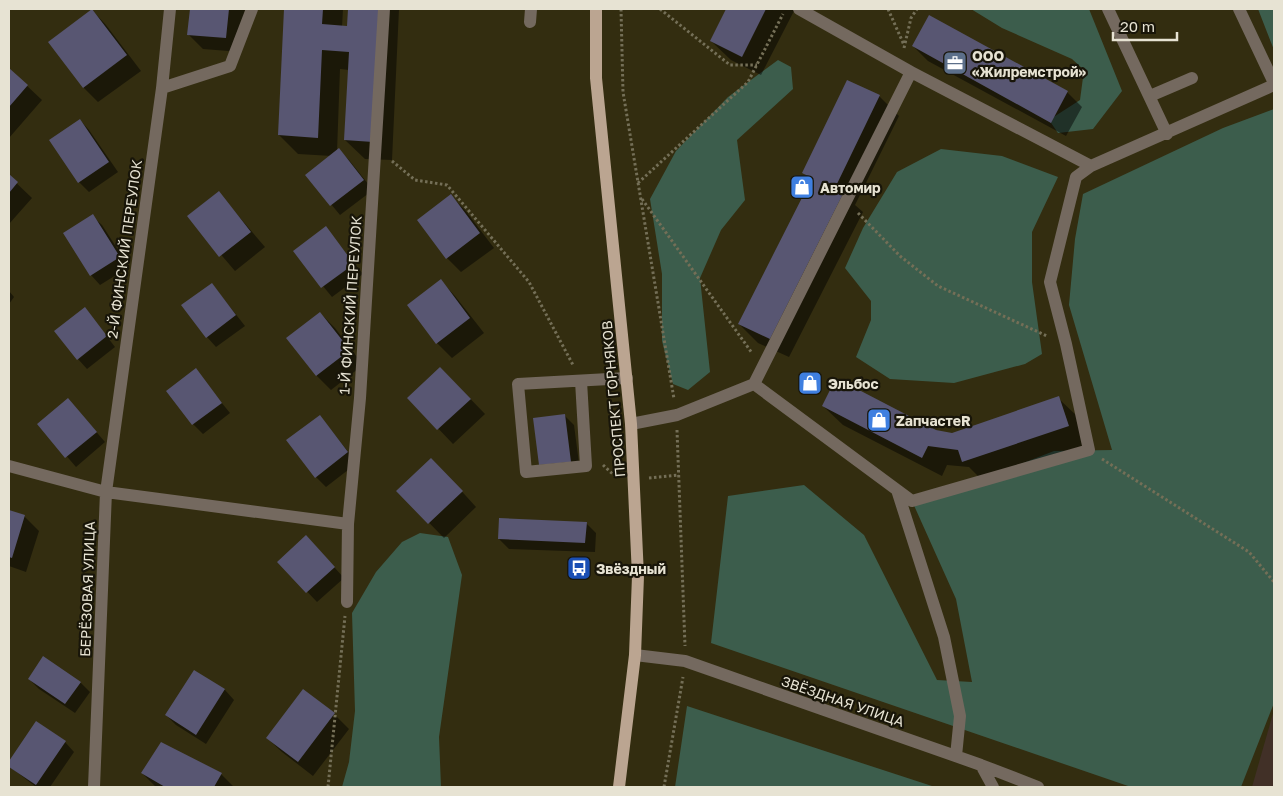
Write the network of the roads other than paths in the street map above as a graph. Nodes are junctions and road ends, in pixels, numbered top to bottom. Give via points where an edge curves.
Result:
1 (170, 9) edge
2 (252, 9) edge
3 (384, 9) edge
4 (596, 9) edge
5 (799, 9) edge
6 (1108, 9) edge
7 (1239, 9) edge
8 (907, 69) junction
9 (1192, 78) dead end
10 (1274, 84) edge
11 (162, 88) junction
12 (1150, 96) junction
13 (1167, 134) junction
14 (1092, 166) junction
15 (627, 378) junction
16 (581, 381) junction
17 (754, 384) junction
18 (632, 424) junction
19 (9, 466) edge
20 (897, 490) junction
21 (106, 492) junction
22 (348, 524) junction
23 (347, 602) road end
24 (635, 655) junction
25 (956, 756) junction
26 (980, 765) junction
27 (94, 787) edge
28 (619, 787) edge
29 (993, 787) edge
30 (1038, 787) edge

1 - 11 street, 2-Й ФИНСКИЙ ПЕРЕУЛОК
2 - 11 street via 230,66
3 - 22 street, 1-Й ФИНСКИЙ ПЕРЕУЛОК via 360,398
4 - 15 main road, ПРОСПЕКТ ГОРНЯКОВ via 596,78
5 - 8 street
6 - 12 street
7 - 10 street
8 - 14 street
8 - 17 street via 846,201
9 - 12 street
10 - 13 street
11 - 21 street, 2-Й ФИНСКИЙ ПЕРЕУЛОК
12 - 13 street
13 - 14 street
14 - 20 street via 1076,177 1050,282 1089,450 912,502
15 - 16 street
15 - 18 main road, ПРОСПЕКТ ГОРНЯКОВ
16 - 16 street via 518,384 526,472 586,466
17 - 18 street via 677,415
17 - 20 street
18 - 24 main road, ПРОСПЕКТ ГОРНЯКОВ via 638,576
19 - 21 street
20 - 25 street via 944,637 960,716
21 - 22 street
21 - 27 street, БЕРЁЗОВАЯ УЛИЦА
22 - 23 street, 1-Й ФИНСКИЙ ПЕРЕУЛОК
24 - 25 street, ЗВЁЗДНАЯ УЛИЦА via 685,661
24 - 28 main road, ПРОСПЕКТ ГОРНЯКОВ
25 - 26 street, ЗВЁЗДНАЯ УЛИЦА
26 - 29 street
26 - 30 street, ЗВЁЗДНАЯ УЛИЦА

